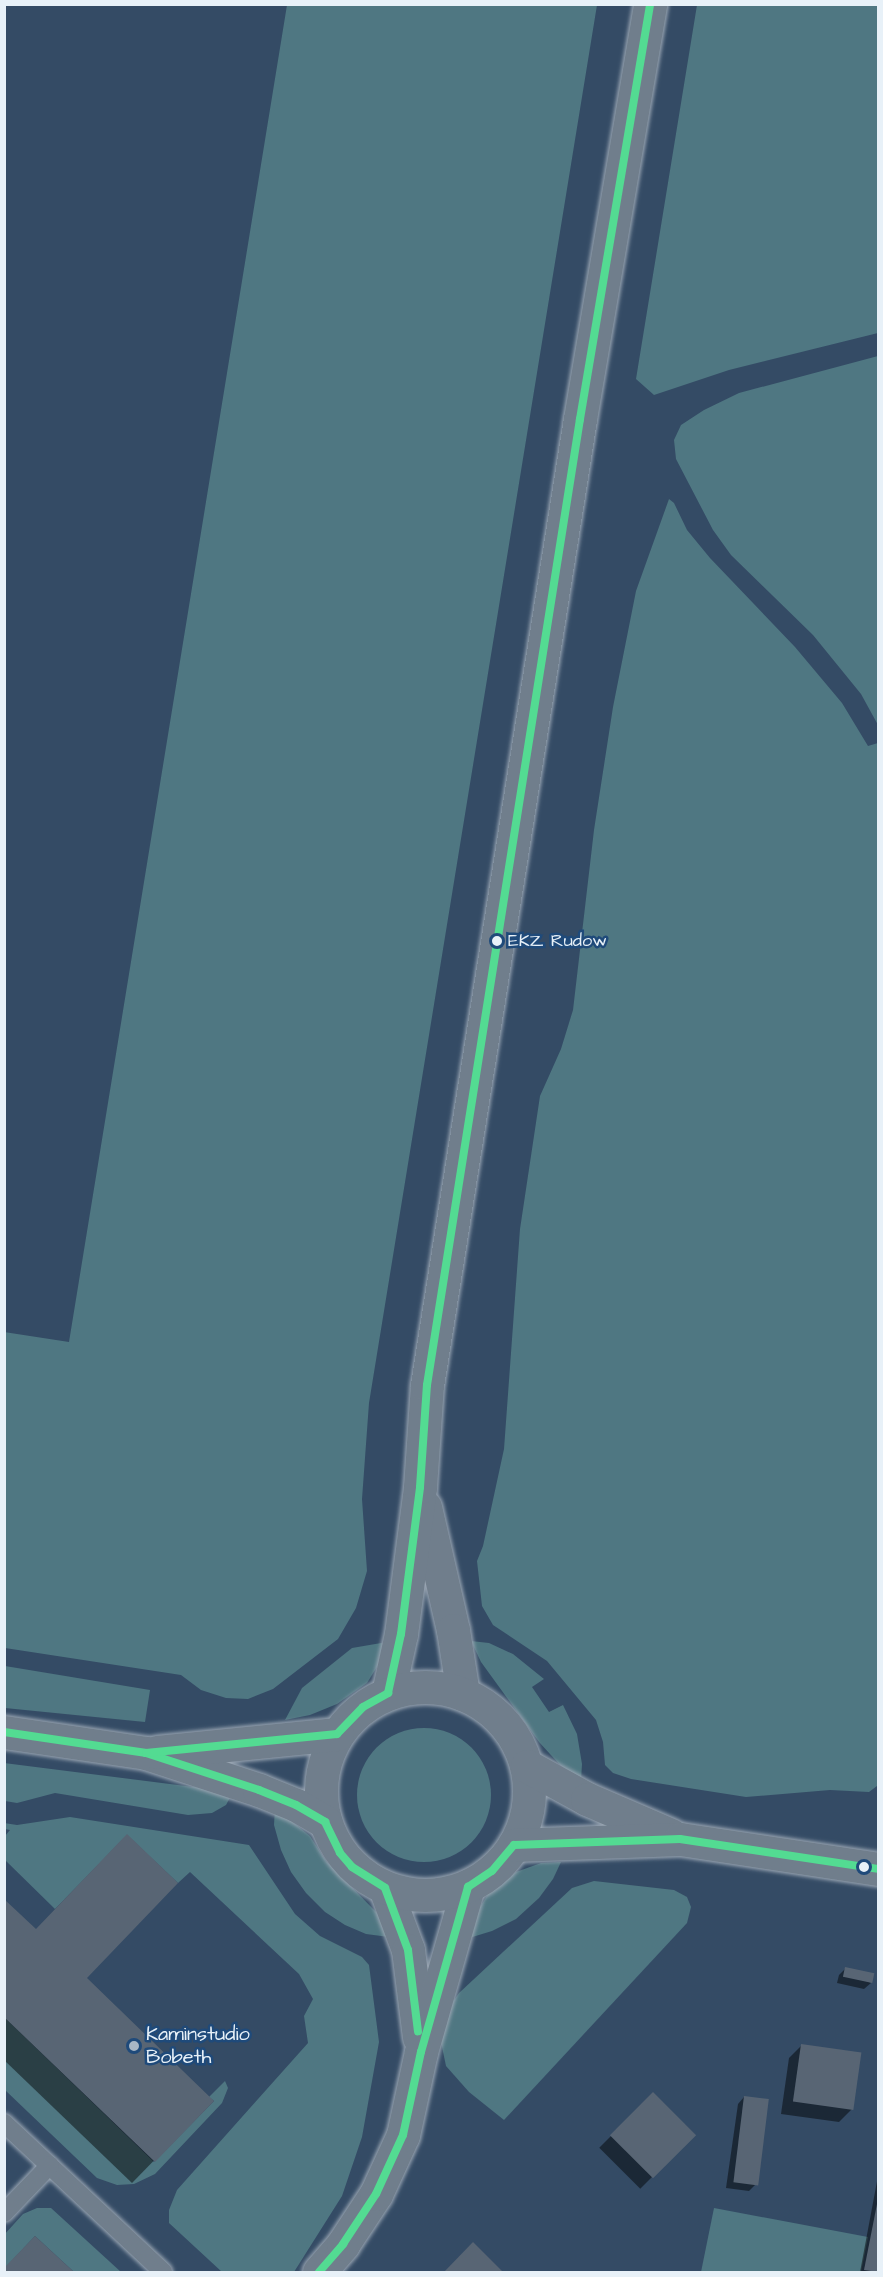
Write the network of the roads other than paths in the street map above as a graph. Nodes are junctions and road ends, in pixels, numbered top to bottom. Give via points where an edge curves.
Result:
1 (650, 4) edge
2 (420, 1487) junction
3 (388, 1693) junction
4 (463, 1694) junction
5 (4, 1732) edge
6 (337, 1734) junction
7 (146, 1753) junction
8 (527, 1766) junction
9 (325, 1822) junction
10 (680, 1839) junction
11 (514, 1845) junction
12 (879, 1869) edge
13 (468, 1887) junction
14 (385, 1888) junction
15 (421, 2052) junction
16 (4, 2123) edge
17 (50, 2165) junction
18 (4, 2213) edge
19 (163, 2272) edge
20 (319, 2272) edge

1 - 2 street via 578,431 427,1385
2 - 3 street via 401,1634
2 - 4 street via 453,1630
3 - 4 street via 428,1686
3 - 6 street via 363,1707
4 - 8 street via 488,1707 508,1727
5 - 7 street
6 - 7 street
6 - 9 street via 322,1773 320,1792
7 - 9 street via 259,1790
8 - 10 street via 587,1799
8 - 11 street via 528,1810
9 - 14 street via 340,1853 352,1867
10 - 11 street
10 - 12 street
11 - 13 street via 492,1872
13 - 14 street via 425,1896
13 - 15 street
14 - 15 street via 408,1950
15 - 20 street via 403,2135 376,2194
16 - 17 lane
17 - 18 lane
17 - 19 lane

